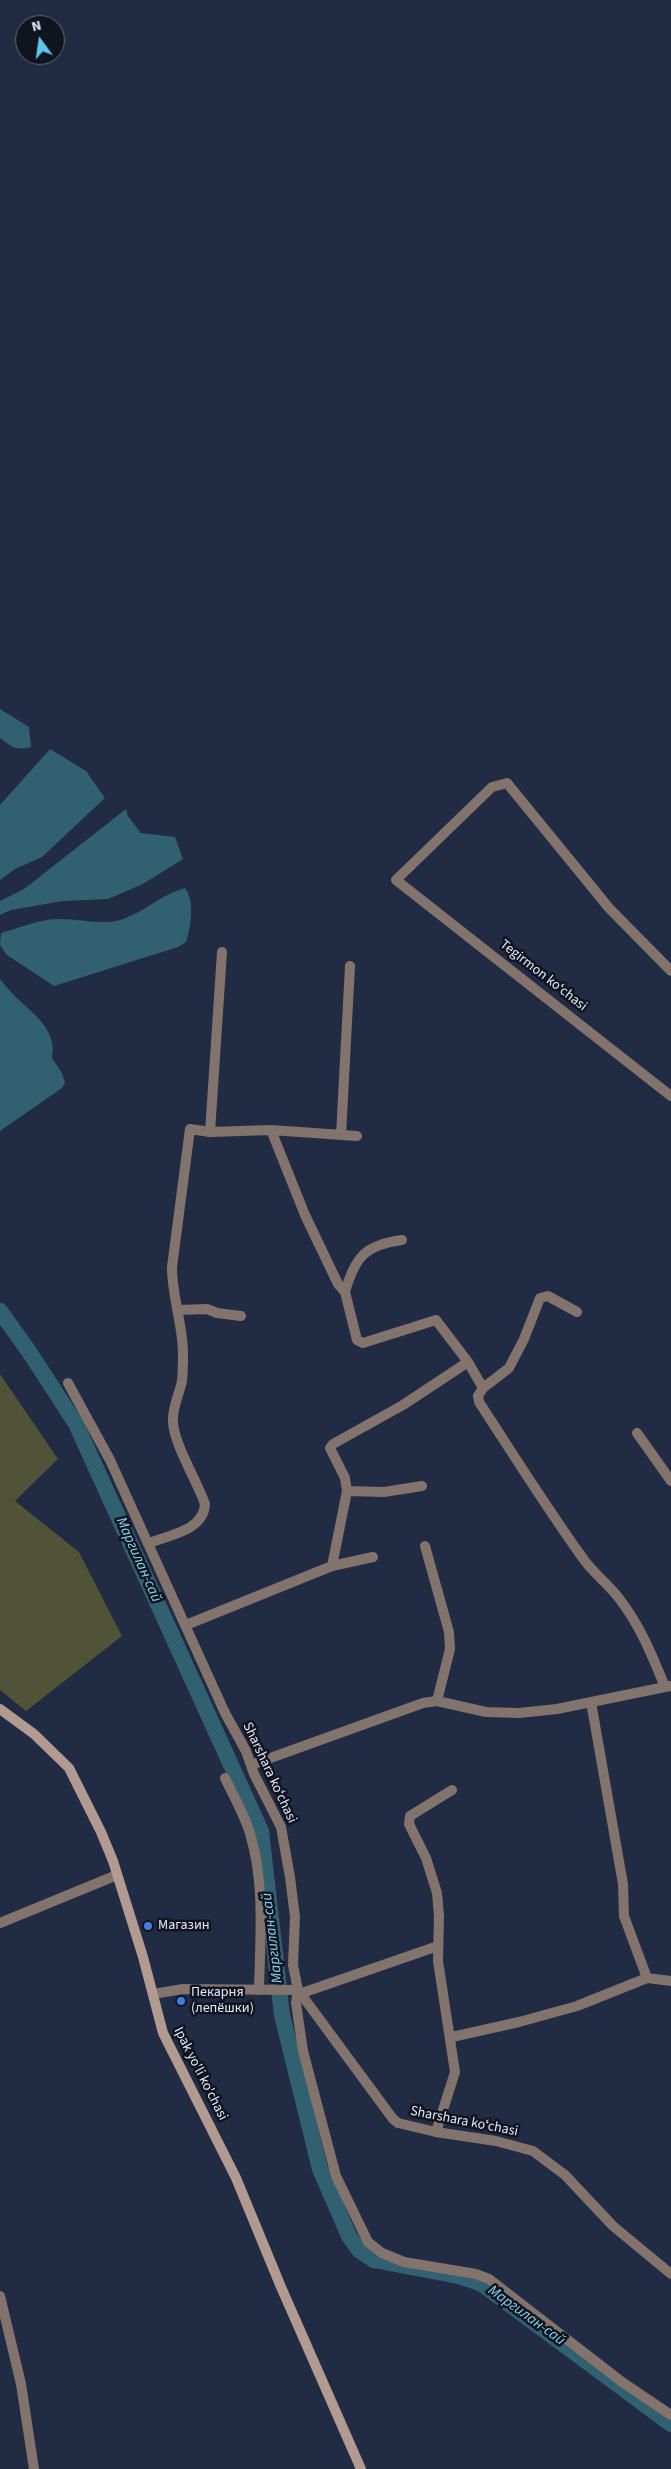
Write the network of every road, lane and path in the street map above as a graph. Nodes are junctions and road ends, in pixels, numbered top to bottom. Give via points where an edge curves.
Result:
1 (222, 952) dead end
2 (350, 966) dead end
3 (671, 971) edge
4 (671, 1096) edge
5 (271, 1130) junction
6 (210, 1132) junction
7 (341, 1135) junction
8 (357, 1136) dead end
9 (402, 1240) dead end
10 (345, 1292) junction
11 (178, 1310) junction
12 (577, 1312) dead end
13 (242, 1316) dead end
14 (468, 1362) junction
15 (68, 1383) dead end
16 (483, 1388) junction
17 (637, 1433) dead end
18 (671, 1481) edge
19 (422, 1486) dead end
20 (346, 1491) junction
21 (149, 1543) junction
22 (425, 1546) dead end
23 (373, 1557) dead end
24 (332, 1566) junction
25 (186, 1625) junction
26 (668, 1686) edge
27 (437, 1701) junction
28 (591, 1702) junction
29 (0, 1709) edge
30 (251, 1765) junction
31 (225, 1778) dead end
32 (452, 1790) dead end
33 (117, 1875) junction
34 (0, 1923) edge
35 (438, 1946) junction
36 (648, 1978) junction
37 (671, 1981) edge
38 (259, 1990) junction
39 (298, 1991) junction
40 (153, 1994) junction
41 (452, 2037) junction
42 (436, 2132) junction
43 (671, 2274) edge
44 (0, 2296) edge
45 (1, 2313) edge
46 (671, 2416) edge
47 (34, 2469) edge
48 (361, 2469) edge

1 - 6 street
2 - 7 street
3 - 4 street, Tegirmon koʻchasi via 609,908 506,783 492,787 396,880
5 - 6 street
5 - 7 street
5 - 10 street via 305,1215 338,1284
6 - 11 street via 190,1129 172,1268 172,1290
7 - 8 street
9 - 10 street via 383,1242 361,1256 351,1270
10 - 14 street via 357,1340 364,1343 436,1320
11 - 13 street via 207,1309
11 - 21 street via 183,1354 182,1381 173,1422 205,1504 205,1513 194,1525
12 - 16 street via 548,1296 540,1298 509,1368
14 - 16 street
14 - 20 street via 330,1448 345,1478
15 - 21 street, Sharshara koʻchasi via 110,1460
16 - 26 street via 478,1396 479,1402 584,1560 635,1620
17 - 18 street
19 - 20 street via 384,1492
20 - 24 street
21 - 25 street, Sharshara koʻchasi
22 - 27 street via 449,1632 450,1649
23 - 24 street
24 - 25 street
25 - 30 street, Sharshara koʻchasi
26 - 28 street
27 - 28 street via 486,1712 519,1713
27 - 30 street via 423,1703
28 - 36 street via 623,1884 624,1916
29 - 33 main road, Ipak yo'li ko'chasi via 34,1734 69,1768 101,1832
30 - 39 street, Sharshara koʻchasi via 281,1826 295,1917 293,1965
31 - 38 street via 251,1836 255,1854 260,1905
32 - 35 street via 410,1816 409,1824 426,1858 437,1893
33 - 34 street
33 - 40 main road, Ipak yo'li ko'chasi
35 - 39 street
35 - 41 street
36 - 37 street
36 - 41 street via 577,2006
38 - 39 street
38 - 40 street via 183,1989
39 - 42 street, Sharshara koʻchasi via 393,2119
39 - 46 street via 296,2003 303,2051 336,2176 368,2242 382,2254 404,2262 489,2279
40 - 48 main road, Ipak yo'li ko'chasi via 163,2033 236,2178
41 - 42 street via 455,2072
42 - 43 street, Sharshara koʻchasi via 533,2150 546,2158 613,2226
44 - 45 street
45 - 47 street via 21,2384

